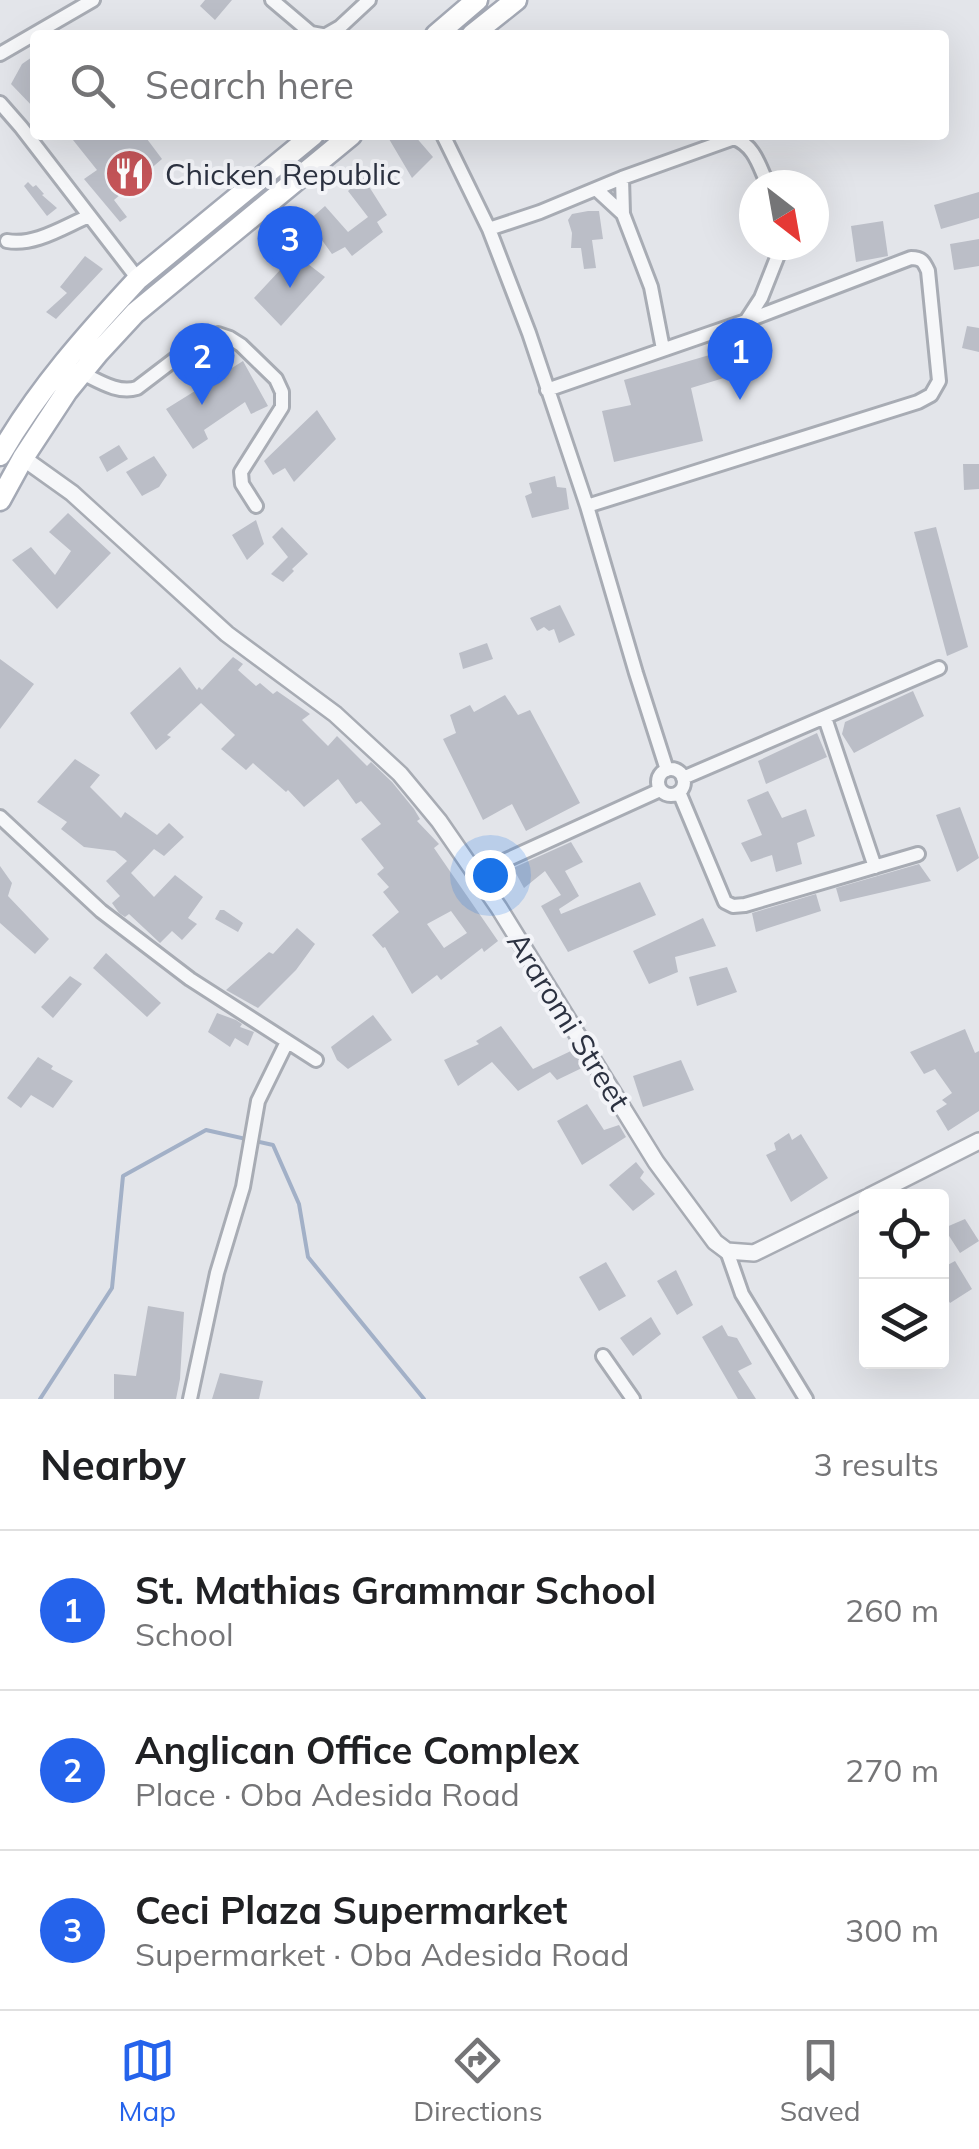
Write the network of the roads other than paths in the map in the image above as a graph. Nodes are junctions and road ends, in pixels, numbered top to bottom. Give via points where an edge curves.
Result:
1 (93, 0) edge
2 (272, 0) edge
3 (369, 0) edge
4 (516, 0) edge
5 (467, 3) edge
6 (41, 30) edge
7 (308, 30) edge
8 (334, 30) edge
9 (441, 30) edge
10 (478, 30) edge
11 (30, 37) edge
12 (0, 54) edge
13 (0, 103) edge
14 (30, 139) edge
15 (31, 140) edge
16 (307, 140) edge
17 (345, 140) edge
18 (446, 140) edge
19 (728, 140) edge
20 (738, 140) edge
21 (761, 170) edge
22 (622, 178) junction
23 (596, 189) junction
24 (623, 214) junction
25 (89, 216) junction
26 (490, 229) junction
27 (6, 241) dead end
28 (776, 260) edge
29 (138, 278) junction
30 (746, 320) junction
31 (663, 349) junction
32 (82, 373) junction
33 (547, 390) junction
34 (3, 443) edge
35 (23, 458) junction
36 (0, 500) edge
37 (256, 506) dead end
38 (587, 506) junction
39 (938, 668) dead end
40 (825, 718) junction
41 (667, 770) junction
42 (681, 785) junction
43 (660, 790) junction
44 (0, 818) edge
45 (918, 854) dead end
46 (504, 861) dead end
47 (876, 867) junction
48 (288, 1042) junction
49 (316, 1060) dead end
50 (979, 1141) edge
51 (884, 1189) edge
52 (859, 1201) edge
53 (727, 1251) junction
54 (603, 1356) dead end
55 (190, 1399) edge
56 (634, 1399) edge
57 (806, 1399) edge

1 - 6 street
2 - 7 street
3 - 8 street
4 - 10 main road
5 - 9 main road
11 - 12 street
13 - 14 street
15 - 25 street
16 - 29 main road
17 - 32 main road via 135,313
18 - 26 street
19 - 22 street
20 - 21 street via 753,151
22 - 23 street
22 - 24 street
23 - 24 street
23 - 26 street
24 - 31 street via 651,287
25 - 27 street via 20,244
25 - 29 street
26 - 33 street
28 - 30 street
29 - 34 main road
30 - 31 street
30 - 38 street via 919,258 928,271 937,388 918,402
31 - 33 street
32 - 35 main road
32 - 37 street via 128,391 200,340 218,334 241,345 282,392 282,407 240,472
33 - 38 street
35 - 36 main road
35 - 53 street, Araromi Street via 400,774 498,908 656,1162
38 - 41 street
39 - 40 street
40 - 42 street
40 - 47 street
41 - 42 street via 677,771
41 - 43 street via 659,776
42 - 43 street via 669,795
42 - 47 street via 725,902 733,906
43 - 46 street
44 - 48 street via 101,910 190,979
45 - 47 street
48 - 49 street
48 - 55 street via 258,1101
50 - 51 street
52 - 53 street via 754,1253
53 - 57 street via 742,1294
54 - 56 street

